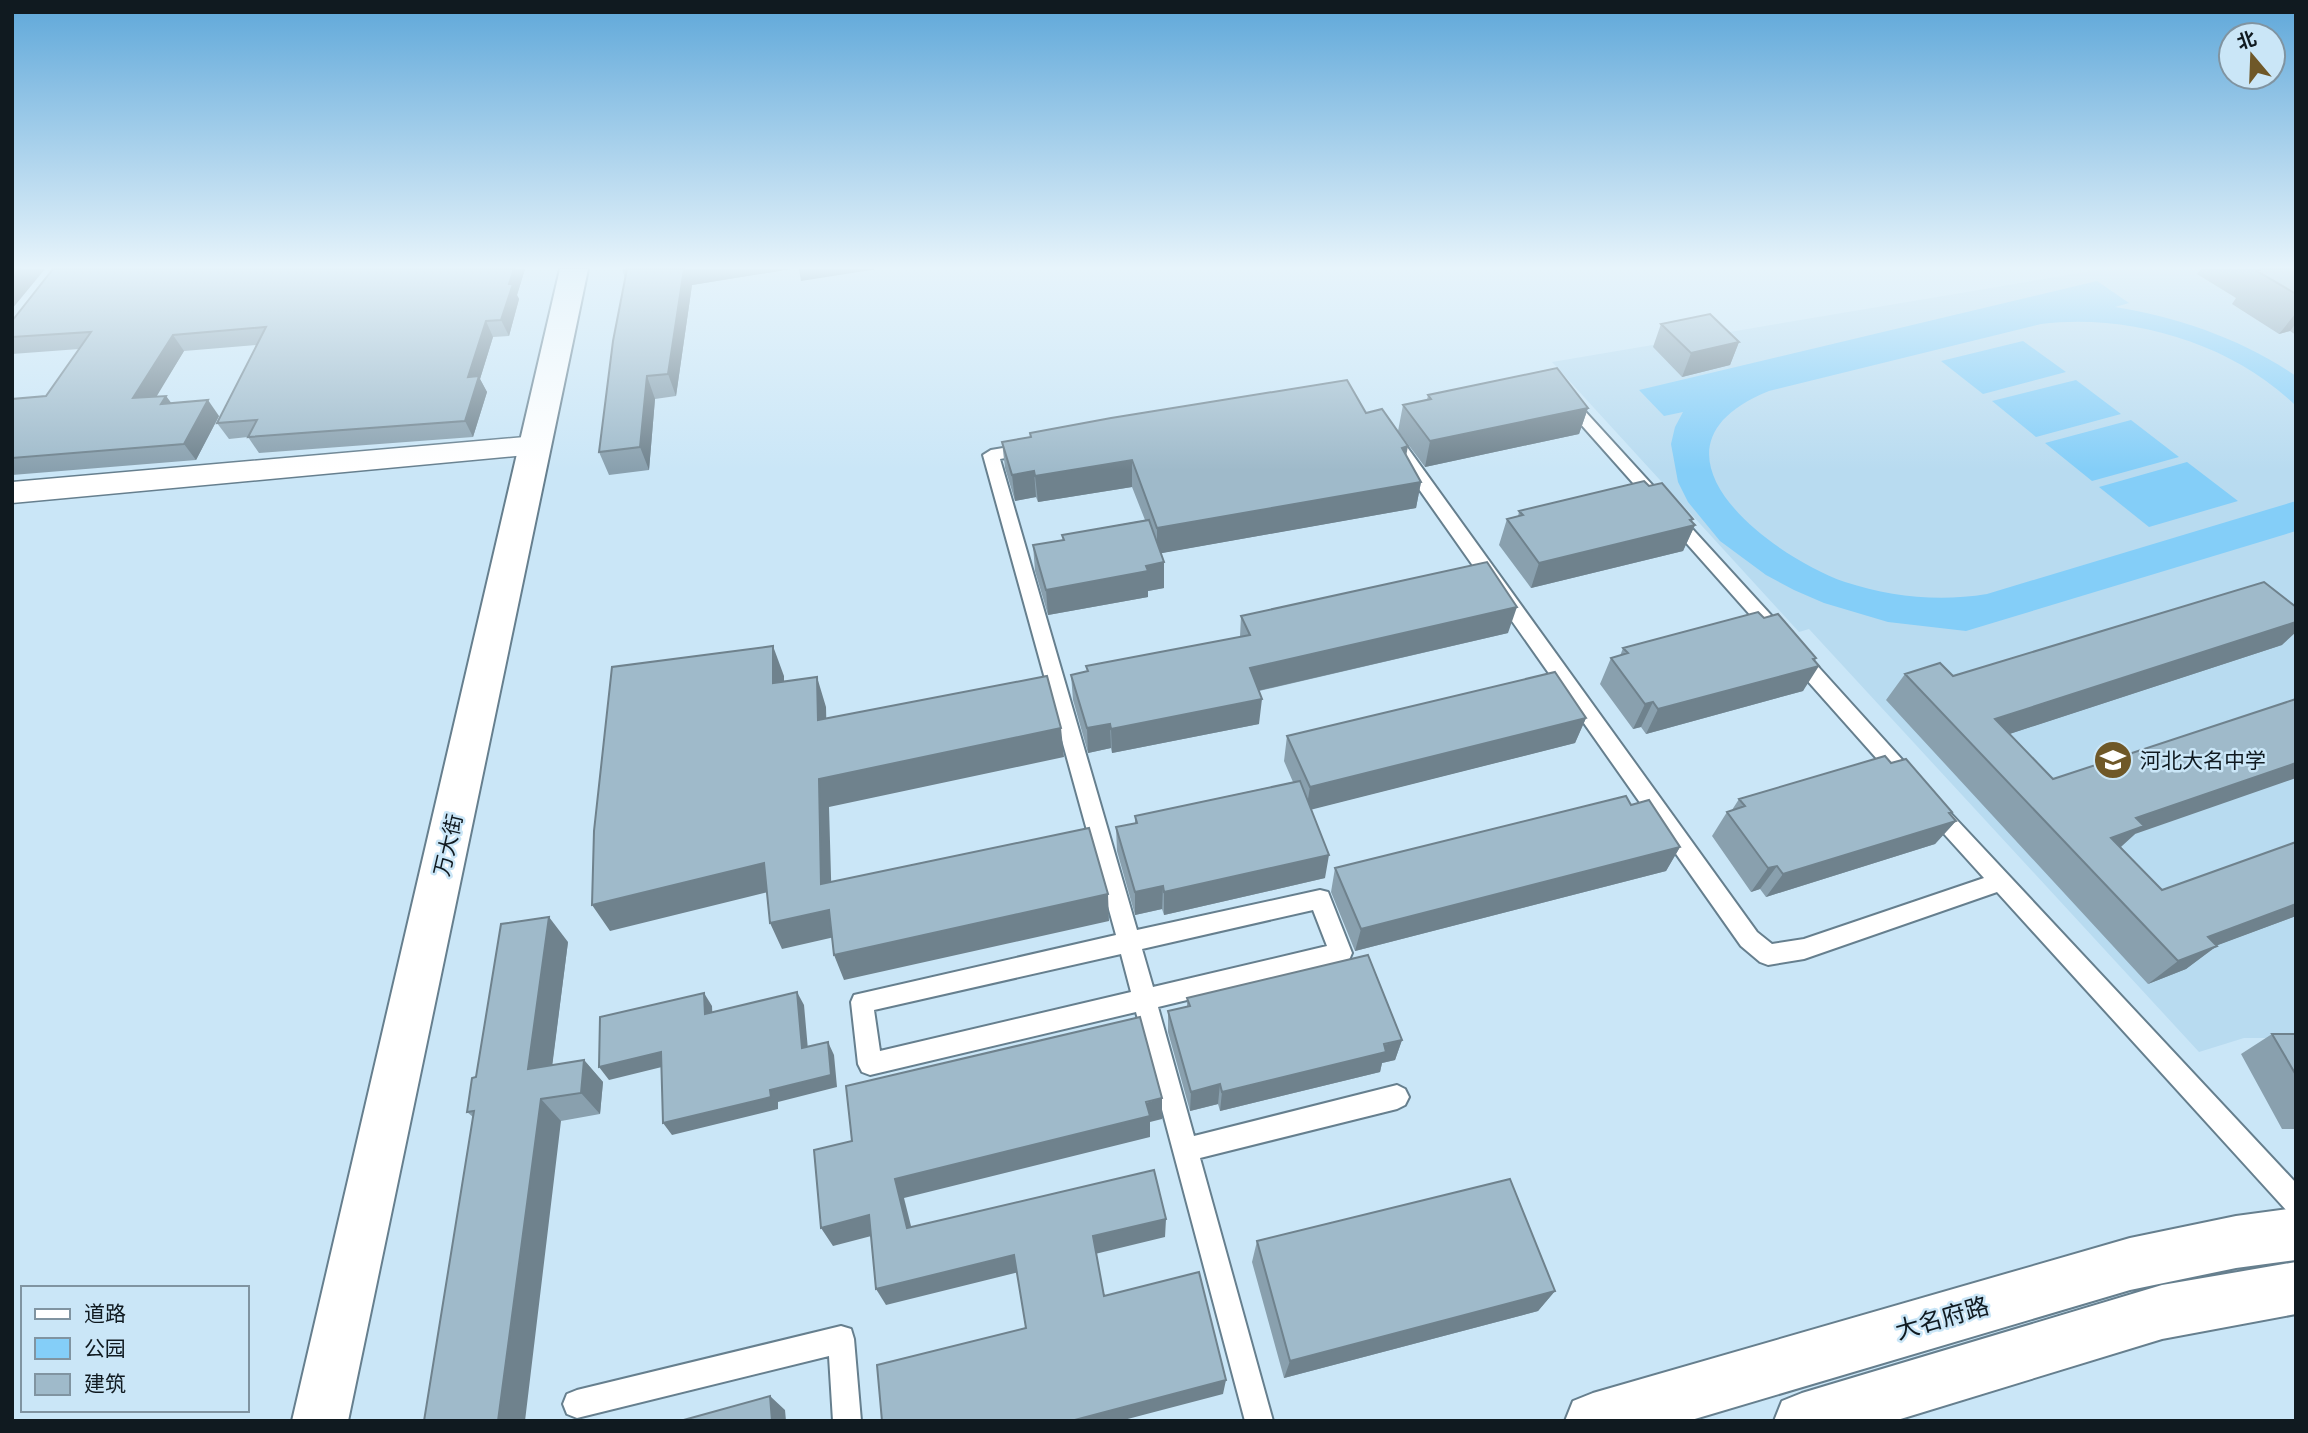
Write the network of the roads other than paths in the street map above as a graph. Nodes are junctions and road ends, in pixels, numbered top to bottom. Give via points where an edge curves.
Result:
1 (560, 336) edge
2 (1552, 383) edge
3 (1392, 439) edge
4 (536, 446) junction
5 (1046, 446) edge
6 (12, 493) edge
7 (1999, 882) junction
8 (1129, 942) junction
9 (1144, 999) junction
10 (1397, 1097) dead end
11 (1185, 1150) junction
12 (2296, 1202) edge
13 (2296, 1234) edge
14 (2296, 1288) edge
15 (577, 1404) dead end
16 (320, 1421) edge
17 (847, 1421) edge
18 (1259, 1421) edge
19 (1593, 1421) edge
20 (1802, 1421) edge

1 - 4 street, 万大街
2 - 7 lane
3 - 7 lane via 1749,939 1768,955 1804,949
4 - 6 street
4 - 16 street, 万大街
5 - 8 lane via 991,455
7 - 12 lane
8 - 9 lane
8 - 9 lane via 1320,899 1341,953
8 - 9 lane via 862,1002 870,1063
9 - 11 lane
10 - 11 lane
11 - 18 lane
13 - 19 street, 大名府路 via 2130,1264
14 - 20 street via 2162,1312
15 - 17 lane via 841,1339

